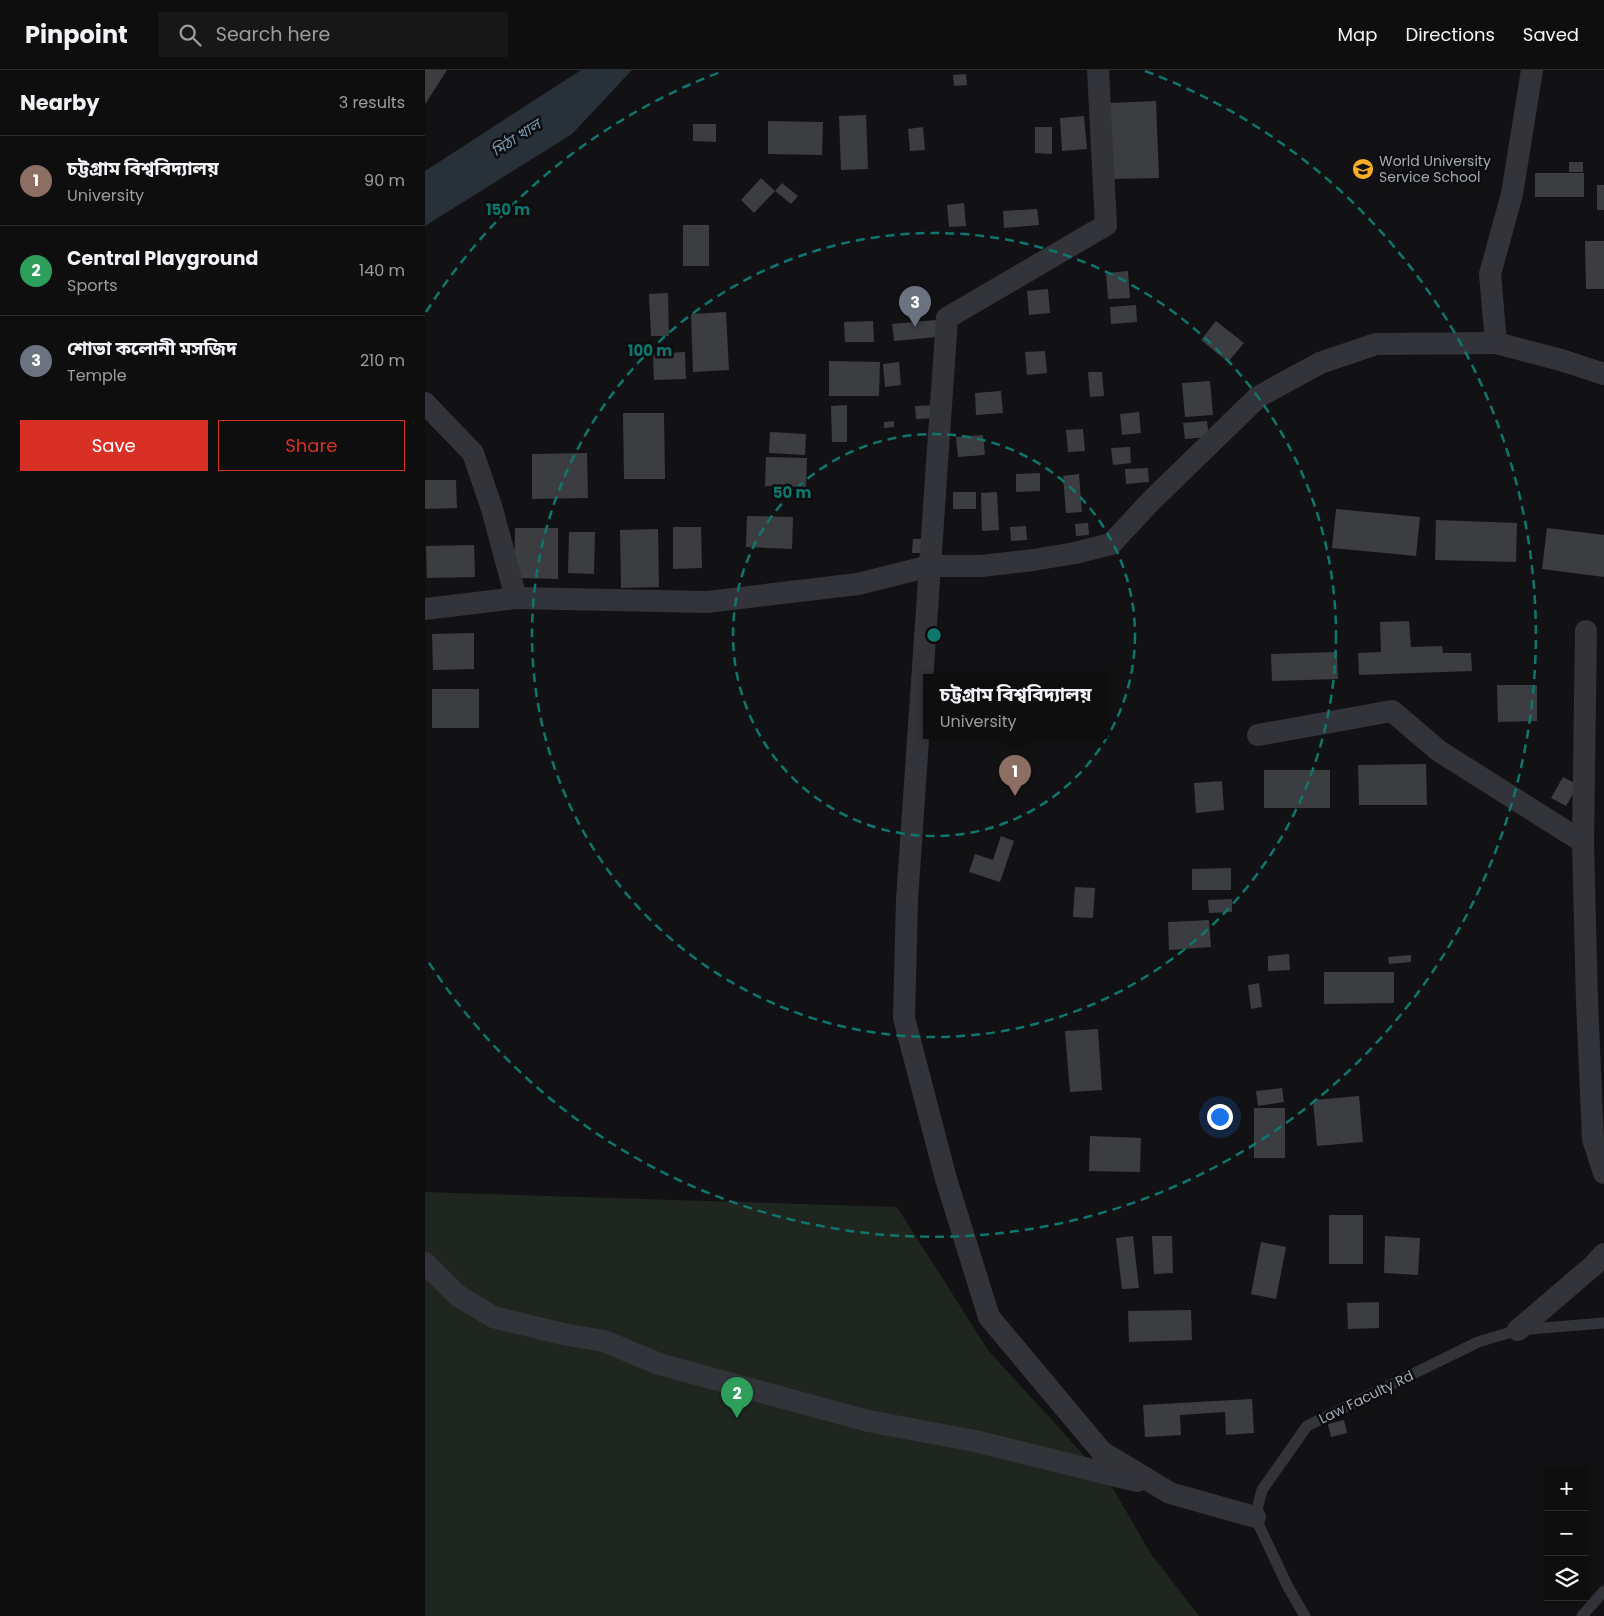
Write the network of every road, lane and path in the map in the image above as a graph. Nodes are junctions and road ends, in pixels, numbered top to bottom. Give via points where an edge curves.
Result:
1 (1098, 70) edge
2 (1532, 70) edge
3 (1496, 343) junction
4 (1604, 374) edge
5 (425, 404) edge
6 (930, 566) junction
7 (515, 598) junction
8 (425, 609) edge
9 (1586, 631) dead end
10 (1258, 735) dead end
11 (1583, 842) junction
12 (1604, 1173) edge
13 (1604, 1254) edge
14 (425, 1263) edge
15 (1604, 1323) edge
16 (1518, 1330) junction
17 (1255, 1517) junction
18 (1604, 1591) edge
19 (1305, 1616) edge
20 (1582, 1616) edge

1 - 6 street via 1106,225 947,318
2 - 3 street via 1512,194 1489,274
3 - 4 street
3 - 6 street via 1376,344 1320,363 1258,397 1111,544 1033,560 982,566
5 - 7 street via 473,453
6 - 7 street via 858,584 707,602
6 - 17 street via 907,900 903,1018 946,1179 989,1317 1102,1452 1170,1493
7 - 8 street
9 - 11 street
10 - 11 street via 1392,711 1439,751
11 - 12 street via 1593,1139
13 - 16 street
14 - 17 street via 457,1295 493,1317 604,1341 659,1364 868,1420 975,1441 1130,1479 1206,1506
15 - 16 lane, Law Faculty Rd
16 - 17 lane, Law Faculty Rd via 1478,1342 1307,1426 1262,1490
17 - 19 lane
18 - 20 lane

